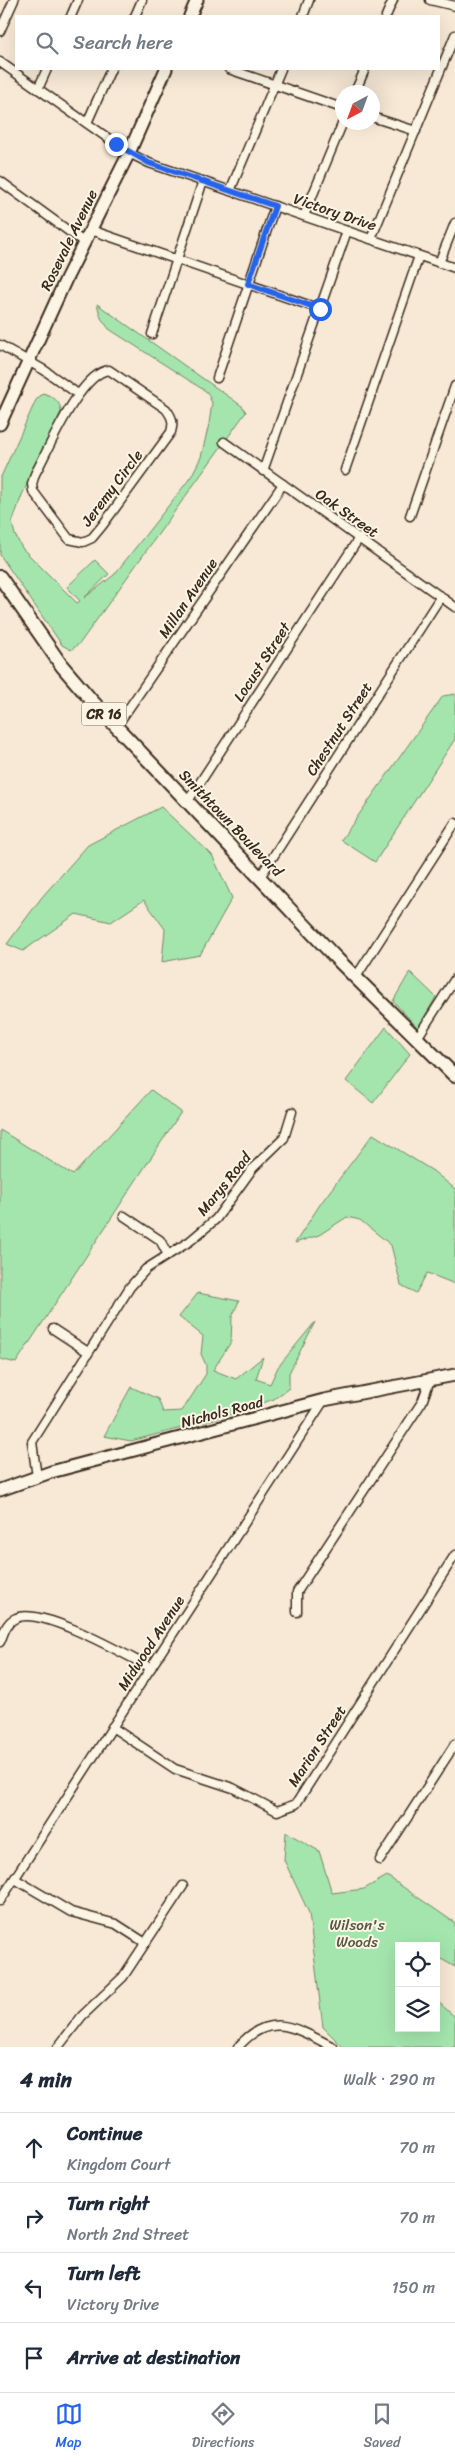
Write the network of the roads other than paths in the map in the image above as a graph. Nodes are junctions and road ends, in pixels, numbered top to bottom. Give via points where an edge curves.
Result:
1 (14, 0) edge
2 (78, 0) edge
3 (142, 0) edge
4 (197, 0) edge
5 (309, 0) edge
6 (393, 0) edge
7 (430, 0) edge
8 (455, 6) edge
9 (71, 15) edge
10 (135, 15) edge
11 (190, 15) edge
12 (303, 15) edge
13 (386, 15) edge
14 (0, 31) edge
15 (455, 35) edge
16 (0, 62) edge
17 (47, 70) edge
18 (111, 70) edge
19 (166, 70) edge
20 (232, 70) edge
21 (281, 70) edge
22 (364, 70) edge
23 (275, 84) junction
24 (358, 85) edge
25 (38, 89) junction
26 (335, 105) edge
27 (380, 120) edge
28 (86, 123) junction
29 (339, 130) edge
30 (416, 131) junction
31 (128, 152) junction
32 (0, 181) edge
33 (203, 181) junction
34 (230, 191) junction
35 (275, 206) junction
36 (304, 216) junction
37 (455, 223) edge
38 (91, 230) junction
39 (347, 231) junction
40 (371, 239) junction
41 (85, 243) junction
42 (419, 256) junction
43 (176, 259) junction
44 (438, 263) junction
45 (455, 268) edge
46 (248, 284) junction
47 (320, 309) junction
48 (152, 334) dead end
49 (0, 345) edge
50 (29, 362) junction
51 (217, 378) dead end
52 (455, 386) edge
53 (78, 394) junction
54 (0, 424) edge
55 (224, 442) dead end
56 (263, 470) junction
57 (345, 470) dead end
58 (283, 484) junction
59 (410, 516) dead end
60 (359, 538) junction
61 (0, 577) edge
62 (441, 596) junction
63 (455, 607) edge
64 (116, 727) junction
65 (188, 801) junction
66 (455, 823) edge
67 (260, 877) junction
68 (356, 977) junction
69 (455, 979) edge
70 (417, 1038) junction
71 (455, 1076) edge
72 (292, 1112) dead end
73 (124, 1216) dead end
74 (168, 1254) junction
75 (54, 1329) dead end
76 (88, 1352) junction
77 (455, 1375) edge
78 (430, 1380) junction
79 (324, 1400) junction
80 (37, 1477) junction
81 (0, 1490) edge
82 (455, 1555) edge
83 (297, 1612) dead end
84 (0, 1642) edge
85 (151, 1668) junction
86 (112, 1727) junction
87 (455, 1744) edge
88 (380, 1860) dead end
89 (14, 1879) junction
90 (182, 1886) dead end
91 (0, 1901) edge
92 (144, 1942) junction
93 (58, 2047) edge
94 (238, 2047) edge
95 (333, 2047) edge

1 - 14 street
2 - 9 street
3 - 10 street
4 - 11 street
5 - 12 street
6 - 13 street
7 - 8 street
15 - 30 street
16 - 25 street, Victory Drive
17 - 25 street
18 - 28 street
19 - 31 street, Rosevale Avenue
20 - 23 street
21 - 23 street
22 - 24 street
23 - 26 street
23 - 34 street
25 - 28 street, Victory Drive
27 - 30 street
28 - 31 street, Victory Drive
29 - 36 street
30 - 40 street
31 - 33 street, Victory Drive via 149,163
31 - 38 street, Rosevale Avenue
32 - 41 street
33 - 34 street, Victory Drive
33 - 43 street
34 - 35 street, Victory Drive
35 - 36 street, Victory Drive
35 - 46 street
36 - 39 street, Victory Drive
37 - 44 street
38 - 41 street, Rosevale Avenue
38 - 43 street
39 - 40 street, Victory Drive
39 - 47 street
40 - 42 street, Victory Drive
41 - 50 street, Rosevale Avenue
42 - 44 street, Victory Drive
42 - 57 street
43 - 46 street
43 - 48 street
44 - 45 street, Victory Drive
46 - 47 street
46 - 51 street
47 - 56 street
49 - 50 street
50 - 53 street
50 - 54 street, Rosevale Avenue
52 - 59 street
53 - 53 street, Jeremy Circle via 32,484 39,501 63,534 83,542 92,538 102,526 171,432 173,424 166,409 109,370 101,371
55 - 56 street, Oak Street
56 - 58 street, Oak Street
58 - 60 street, Oak Street
58 - 64 street, Millan Avenue
60 - 62 street, Oak Street
60 - 65 street, Locust Street
61 - 64 main road, Smithtown Boulevard / CR 16 via 62,666
62 - 63 street, Oak Street
62 - 67 street, Chestnut Street
64 - 65 main road, Smithtown Boulevard / CR 16
65 - 67 main road, Smithtown Boulevard / CR 16
66 - 68 street
67 - 68 main road, Smithtown Boulevard / CR 16
68 - 70 main road, Smithtown Boulevard / CR 16
69 - 70 street
70 - 71 main road, Smithtown Boulevard / CR 16
72 - 74 street, Marys Road via 284,1138 253,1168 216,1219 190,1242
73 - 74 street via 160,1240
74 - 76 street, Marys Road via 146,1269 130,1287
75 - 76 street
76 - 80 street, Marys Road via 32,1442
77 - 78 street, Nichols Road
78 - 79 street, Nichols Road
78 - 83 street via 422,1402 297,1592
79 - 80 street, Nichols Road
79 - 85 street, Midwood Avenue
80 - 81 street, Nichols Road
82 - 86 street, Marion Street via 296,1804 277,1811 233,1788 175,1768
84 - 85 street via 6,1626 16,1618 31,1615 61,1624
85 - 86 street, Midwood Avenue
86 - 89 street, Midwood Avenue
87 - 88 street
89 - 91 street, Midwood Avenue
89 - 92 street via 71,1912 116,1924
90 - 92 street
92 - 93 street via 110,1992 82,2016
94 - 95 street via 247,2037 278,2024

